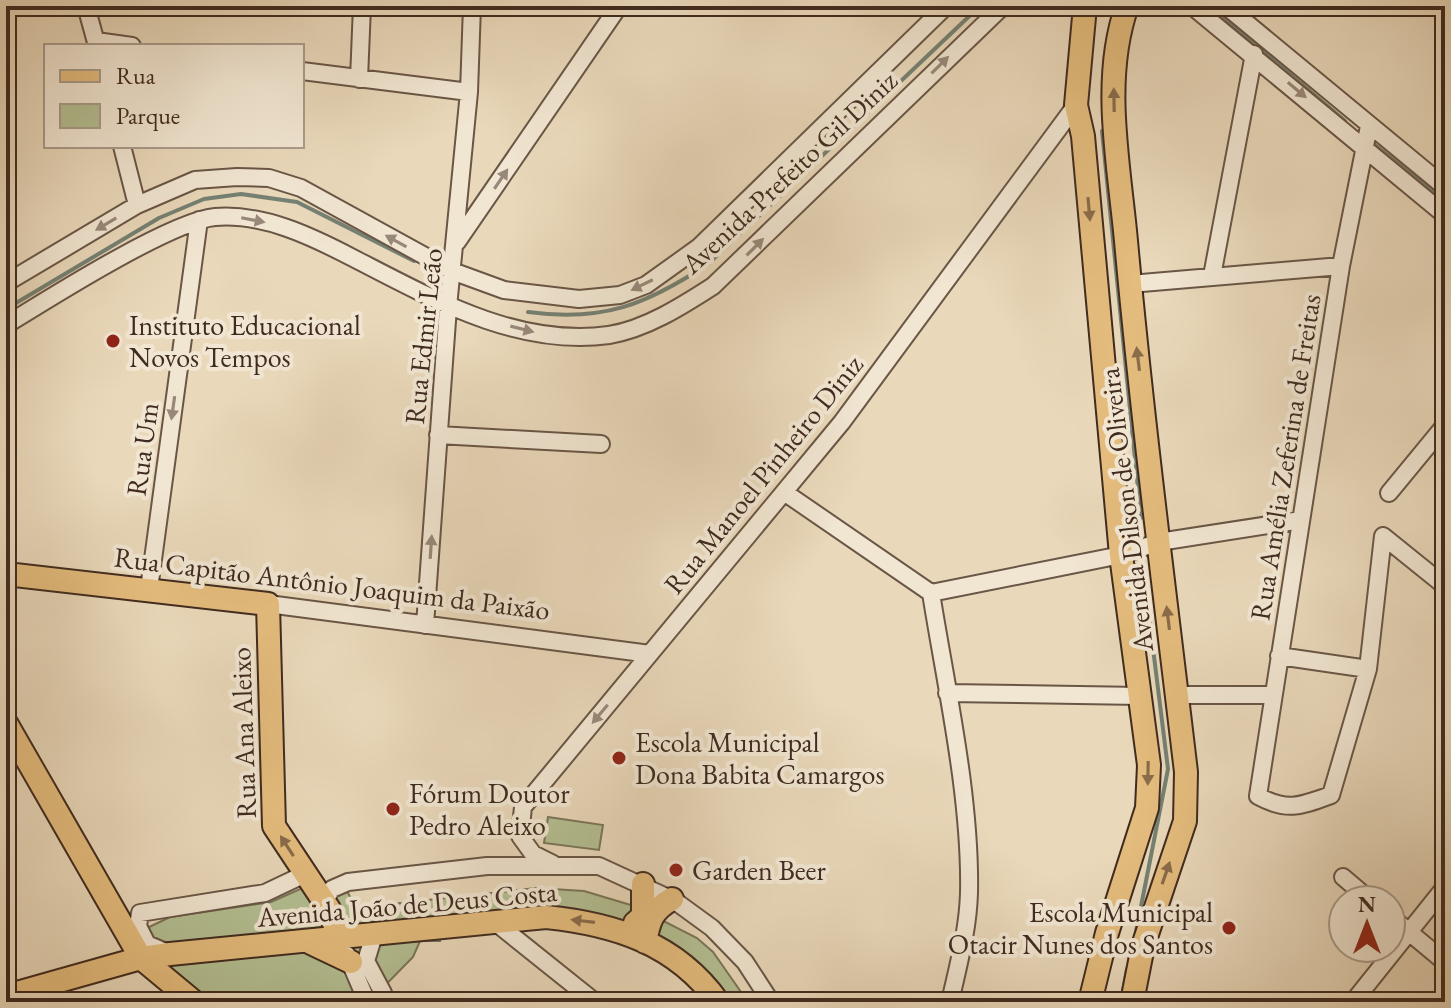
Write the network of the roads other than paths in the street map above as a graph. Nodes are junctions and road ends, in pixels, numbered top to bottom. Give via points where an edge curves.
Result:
1 (86, 6) edge
2 (362, 6) edge
3 (472, 6) edge
4 (619, 6) edge
5 (946, 6) edge
6 (1003, 6) edge
7 (1127, 6) edge
8 (1192, 6) edge
9 (1226, 6) edge
10 (1083, 9) edge
11 (97, 43) edge
12 (1254, 54) junction
13 (304, 71) edge
14 (359, 79) junction
15 (469, 92) junction
16 (1076, 105) junction
17 (1369, 126) junction
18 (1363, 145) junction
19 (123, 148) edge
20 (1445, 187) edge
21 (137, 205) junction
22 (1445, 215) edge
23 (199, 220) junction
24 (456, 243) junction
25 (1341, 266) junction
26 (452, 271) junction
27 (1212, 276) junction
28 (6, 283) edge
29 (1130, 284) junction
30 (448, 307) junction
31 (6, 325) edge
32 (1445, 425) edge
33 (438, 435) junction
34 (601, 444) dead end
35 (784, 492) junction
36 (1389, 493) dead end
37 (1301, 520) junction
38 (1159, 542) junction
39 (1121, 555) junction
40 (6, 574) edge
41 (1445, 586) edge
42 (149, 589) junction
43 (931, 593) junction
44 (268, 604) junction
45 (425, 625) junction
46 (650, 654) junction
47 (1279, 656) junction
48 (1368, 669) junction
49 (947, 693) junction
50 (1177, 695) junction
51 (1272, 695) junction
52 (1141, 696) junction
53 (6, 723) edge
54 (553, 864) junction
55 (305, 874) junction
56 (1343, 877) dead end
57 (643, 884) junction
58 (1351, 884) edge
59 (1445, 887) edge
60 (672, 899) junction
61 (324, 901) junction
62 (140, 913) junction
63 (117, 916) junction
64 (495, 922) junction
65 (1408, 931) junction
66 (374, 935) junction
67 (636, 937) junction
68 (339, 938) junction
69 (310, 942) junction
70 (170, 954) junction
71 (141, 958) junction
72 (351, 962) junction
73 (1445, 962) edge
74 (6, 996) edge
75 (388, 998) edge
76 (363, 1000) edge
77 (194, 1002) edge
78 (595, 1002) edge
79 (718, 1002) edge
80 (771, 1002) edge
81 (950, 1002) edge
82 (1090, 1002) edge
83 (1132, 1002) edge
84 (1353, 1002) edge

1 - 11 street
2 - 14 street
3 - 15 street
24 -> 4 street, Rua Edmir Leão
5 -> 26 street via 699,247 646,285 620,295 565,298 504,290
30 -> 6 street, Avenida Prefeito Gil Diniz via 574,337 611,334 680,307 740,262
29 -> 7 main road, Avenida Dilson de Oliveira via 1113,58
8 - 12 street
9 - 17 street
10 - 16 main road, Avenida Dilson de Oliveira
12 -> 18 street
12 - 27 street
13 - 14 street
14 - 15 street
15 - 24 street
16 - 35 street, Rua Manoel Pinheiro Diniz via 842,422
16 -> 39 main road, Avenida Dilson de Oliveira
17 - 18 street, Rua Amélia Zeferina de Freitas
17 - 20 street
18 - 22 street
18 - 25 street, Rua Amélia Zeferina de Freitas
19 - 21 street
26 -> 21 street via 301,188 269,178 195,180
21 -> 28 street
23 -> 30 street, Avenida Prefeito Gil Diniz via 246,218 316,239
23 - 31 street
23 -> 42 street, Rua Um
24 - 26 street, Rua Edmir Leão
25 - 27 street
25 - 37 street, Rua Amélia Zeferina de Freitas
26 - 30 street, Rua Edmir Leão
27 - 29 street
38 -> 29 main road, Avenida Dilson de Oliveira
30 - 33 street, Rua Edmir Leão
32 - 36 street
33 - 34 street
45 -> 33 street, Rua Edmir Leão
35 - 43 street
35 - 46 street, Rua Manoel Pinheiro Diniz
37 - 38 street
37 - 47 street, Rua Amélia Zeferina de Freitas
38 - 39 street
50 -> 38 main road, Avenida Dilson de Oliveira
39 - 43 street
39 - 52 main road, Avenida Dilson de Oliveira
40 - 42 main road, Rua Capitão Antônio Joaquim da Paixão
41 - 48 street via 1383,536
42 - 44 main road, Rua Capitão Antônio Joaquim da Paixão
43 - 49 street
44 - 45 street, Rua Capitão Antônio Joaquim da Paixão
55 -> 44 main road, Rua Ana Aleixo via 274,826
45 - 46 street, Rua Capitão Antônio Joaquim da Paixão
46 -> 54 street, Rua Manoel Pinheiro Diniz via 523,807 520,836 533,854
47 - 48 street
47 - 51 street, Rua Amélia Zeferina de Freitas
48 - 51 street, Rua Amélia Zeferina de Freitas via 1331,795 1301,806 1278,807 1258,796
49 - 52 street
49 - 81 street via 958,752 969,891
50 - 51 street
83 -> 50 main road, Avenida Dilson de Oliveira via 1143,946 1185,821 1186,772
52 -> 82 main road, Avenida Dilson de Oliveira via 1149,765 1147,808
53 - 63 main road
54 - 57 street, Avenida João de Deus Costa via 599,866
54 - 61 street, Avenida João de Deus Costa via 348,882 332,889
55 - 61 main road, Rua Ana Aleixo
55 - 62 street, Avenida João de Deus Costa via 265,893
56 - 58 street
57 - 60 street, Avenida João de Deus Costa
57 - 67 main road via 643,916
59 - 65 street
60 - 67 main road via 658,907
60 - 80 street, Avenida João de Deus Costa via 712,928 745,962
61 - 68 main road, Rua Ana Aleixo
62 - 63 street, Avenida João de Deus Costa
62 - 70 street via 138,926 147,944
63 - 71 main road
64 - 66 main road, Avenida João de Deus Costa
67 -> 64 main road, Avenida João de Deus Costa via 593,922 546,917
64 - 78 street
65 - 73 street
65 - 84 street
66 - 68 main road, Avenida João de Deus Costa
66 - 75 street via 366,961
67 - 79 main road, Avenida João de Deus Costa via 682,965
68 - 69 main road, Avenida João de Deus Costa
68 - 72 street
69 - 70 main road, Avenida João de Deus Costa
69 - 72 main road
70 - 71 main road, Avenida João de Deus Costa
71 - 74 main road, Avenida João de Deus Costa
71 - 77 main road
72 - 76 street
75 - 76 street

